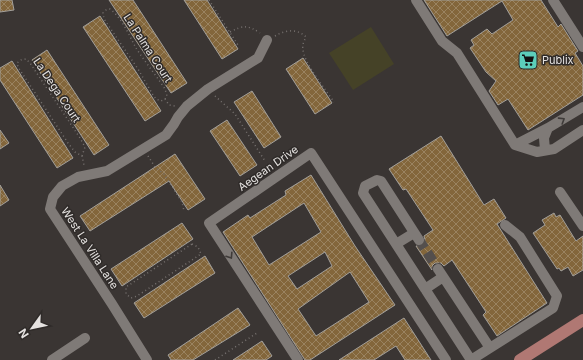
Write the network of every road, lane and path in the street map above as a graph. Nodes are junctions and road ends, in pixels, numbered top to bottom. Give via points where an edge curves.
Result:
1 (209, 0) edge
2 (416, 0) edge
3 (553, 0) edge
4 (230, 32) junction
5 (267, 40) junction
6 (238, 45) dead end
7 (583, 47) edge
8 (208, 89) junction
9 (165, 100) junction
10 (334, 102) dead end
11 (187, 106) junction
12 (583, 107) edge
13 (548, 128) junction
14 (583, 130) edge
15 (515, 145) junction
16 (144, 149) junction
17 (545, 150) junction
18 (82, 156) junction
19 (265, 160) dead end
20 (86, 175) junction
21 (560, 192) dead end
22 (184, 211) dead end
23 (505, 225) dead end
24 (583, 226) edge
25 (396, 244) junction
26 (425, 289) junction
27 (126, 294) joint
28 (583, 320) edge
29 (257, 333) dead end
30 (85, 338) dead end
31 (490, 348) junction
32 (52, 360) edge
33 (147, 360) edge
34 (215, 360) edge
35 (298, 360) edge
36 (446, 360) edge
37 (471, 360) edge
38 (520, 360) edge

1 - 4 path
2 - 15 street via 442,41 456,53
3 - 7 street
4 - 5 path via 250,27
4 - 6 path
5 - 8 street, West La Villa Lane via 258,58
5 - 10 path via 291,30 304,35 305,59
8 - 11 street, West La Villa Lane
8 - 19 path via 235,114
9 - 9 path, La Palma Court via 160,101 153,95 104,19 103,13 106,10 114,12 128,31 165,89
9 - 11 path, La Palma Court via 169,105
11 - 16 street, West La Villa Lane via 166,135
13 -> 12 street
13 - 15 street
13 - 17 street via 544,138
14 - 17 street via 554,149
15 - 17 street via 537,152
16 - 20 street, West La Villa Lane via 107,171
16 - 22 path via 155,167 164,174 182,202
18 - 18 path, La Dega Court via 68,143 18,67 17,63 21,60 26,59 30,63 80,138 85,147
18 - 20 path, La Dega Court
20 - 33 street, West La Villa Lane via 62,186 53,198 50,209
21 - 24 street
23 - 31 street via 520,237 557,296 553,308
25 - 25 street via 363,193 365,186 377,180 381,181 417,236
25 - 26 street
26 - 31 street via 440,273
26 - 37 street
27 - 27 path via 126,288 192,244 198,246 201,254 189,263 137,296 131,298
28 - 38 main road
29 - 34 path
30 - 32 street
31 - 37 street
36 -> 35 street, Aegean Drive via 311,153 209,223

